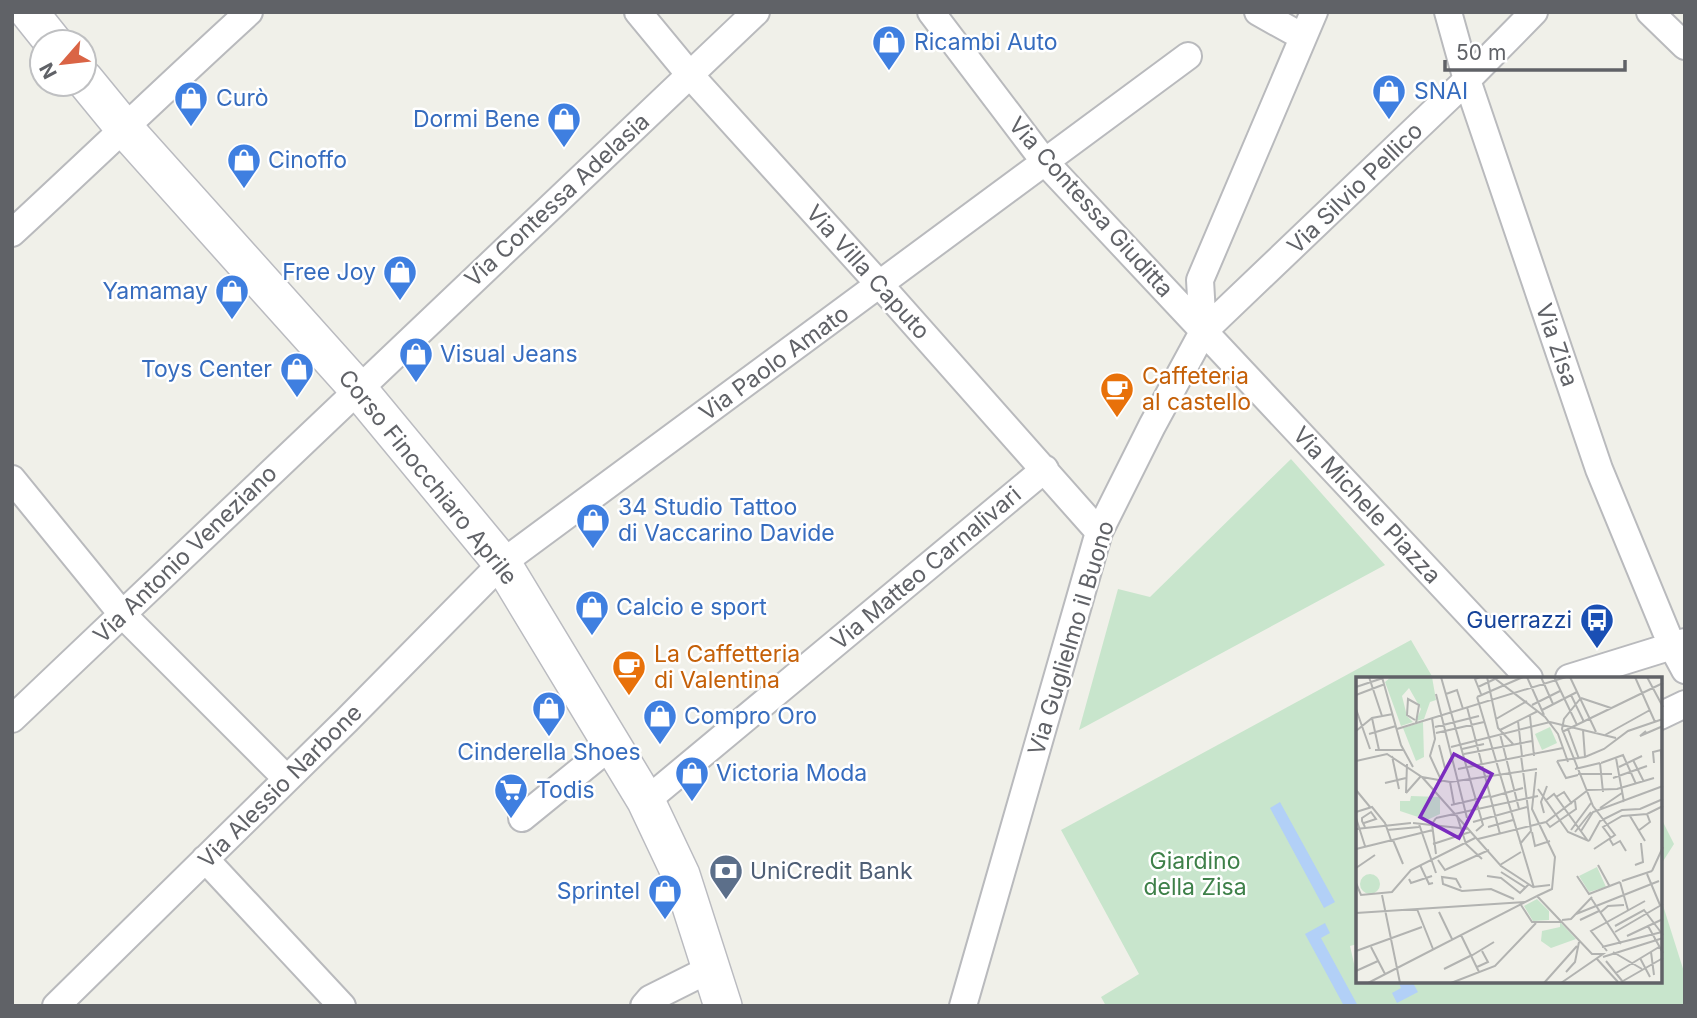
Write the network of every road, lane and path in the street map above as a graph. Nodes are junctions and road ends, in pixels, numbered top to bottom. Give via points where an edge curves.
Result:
1 (29, 12) edge
2 (249, 12) edge
3 (638, 12) edge
4 (756, 12) edge
5 (931, 12) edge
6 (1258, 12) edge
7 (1314, 12) edge
8 (1448, 12) edge
9 (1534, 12) edge
10 (1650, 12) edge
11 (42, 28) edge
12 (1303, 37) junction
13 (1685, 46) edge
14 (1188, 56) dead end
15 (690, 75) junction
16 (1467, 80) junction
17 (98, 96) edge
18 (125, 129) junction
19 (1045, 161) junction
20 (12, 233) edge
21 (880, 285) junction
22 (1203, 332) junction
23 (358, 388) junction
24 (1045, 469) junction
25 (12, 479) edge
26 (1099, 532) junction
27 (502, 563) junction
28 (122, 614) junction
29 (1678, 644) edge
30 (1685, 670) edge
31 (1528, 677) edge
32 (1572, 677) edge
33 (1685, 704) edge
34 (1662, 715) edge
35 (12, 719) edge
36 (612, 744) junction
37 (287, 779) junction
38 (646, 801) junction
39 (522, 818) dead end
40 (205, 859) junction
41 (712, 968) junction
42 (56, 1006) edge
43 (342, 1006) edge
44 (644, 1006) edge
45 (723, 1006) edge
46 (963, 1006) edge

1 - 11 street
2 - 18 street
3 - 15 street, Via Villa Caputo
4 - 15 street, Via Contessa Adelasia
5 - 19 street, Via Contessa Giuditta
6 - 12 street
7 - 12 street
8 - 16 street, Via Zisa
9 - 16 street, Via Silvio Pellico
10 - 13 street
12 - 22 street via 1200,280
14 - 19 street, Via Paolo Amato
15 - 21 street, Via Villa Caputo
15 - 23 street, Via Contessa Adelasia
16 - 22 street, Via Silvio Pellico
16 - 29 street, Via Zisa via 1600,470
17 - 18 street, Corso Finocchiaro Aprile
18 - 20 street
18 - 23 street, Corso Finocchiaro Aprile
19 - 21 street, Via Paolo Amato
19 - 22 street, Via Contessa Giuditta
21 - 24 street, Via Villa Caputo
21 - 27 street, Via Paolo Amato
22 - 26 street, Via Guglielmo il Buono
22 - 31 street, Via Michele Piazza
23 - 27 street, Corso Finocchiaro Aprile
23 - 28 street, Via Antonio Veneziano
24 - 26 street, Via Villa Caputo
24 - 38 street, Via Matteo Carnalivari
25 - 28 street
26 - 46 street, Via Guglielmo il Buono
27 - 36 street, Corso Finocchiaro Aprile
27 - 37 street, Via Alessio Narbone
28 - 35 street, Via Antonio Veneziano
28 - 37 street
29 - 30 street, Via Zisa
29 - 32 street
33 - 34 street
36 - 38 street, Corso Finocchiaro Aprile
36 - 39 street
37 - 40 street, Via Alessio Narbone
38 - 41 street, Corso Finocchiaro Aprile via 681,875
40 - 42 street, Via Alessio Narbone
40 - 43 street
41 - 44 street
41 - 45 street, Corso Finocchiaro Aprile

